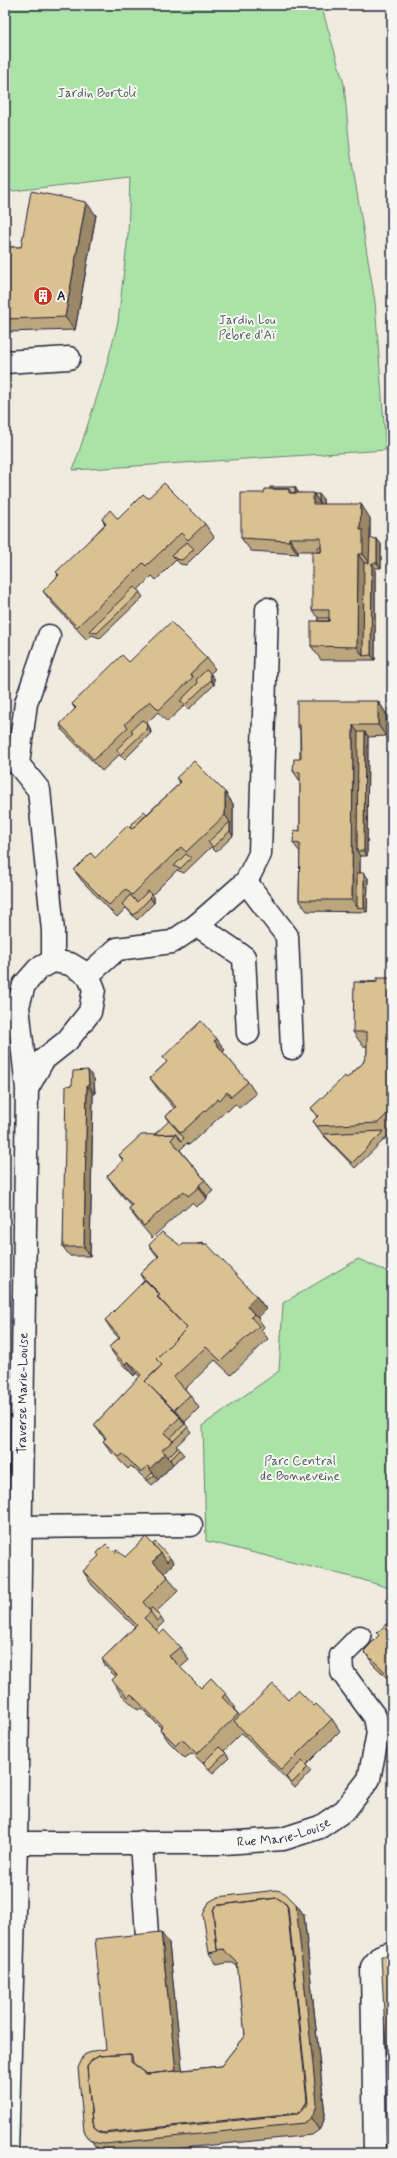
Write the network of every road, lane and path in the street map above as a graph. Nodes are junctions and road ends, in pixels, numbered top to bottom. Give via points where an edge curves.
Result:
1 (69, 358) dead end
2 (5, 362) edge
3 (267, 609) dead end
4 (49, 636) dead end
5 (246, 882) junction
6 (197, 925) junction
7 (53, 961) junction
8 (88, 975) junction
9 (248, 1033) dead end
10 (292, 1048) dead end
11 (27, 1090) junction
12 (191, 1525) dead end
13 (20, 1528) junction
14 (360, 1637) dead end
15 (141, 1842) junction
16 (16, 1843) junction
17 (147, 1936) edge
18 (392, 1953) edge
19 (9, 1976) edge
20 (7, 2153) edge
21 (375, 2153) edge

1 - 2 street
3 - 5 street via 260,854
4 - 7 street via 26,703 18,764 39,790 53,931
5 - 6 street
5 - 10 street via 287,936
6 - 8 street via 172,942 117,949
6 - 9 street via 244,957
7 - 8 street via 70,964
7 - 11 street, Traverse Marie-Louise via 38,969 24,985 18,1006
8 - 11 street, Traverse Marie-Louise via 94,989 90,1012 67,1041 43,1060
11 - 13 street, Traverse Marie-Louise
12 - 13 street
13 - 16 street, Traverse Marie-Louise
14 - 15 street, Rue Marie-Louise via 341,1656 342,1672 375,1717 378,1733 369,1779 345,1810 320,1827 283,1839 224,1843
15 - 16 street, Rue Marie-Louise
15 - 17 street
16 - 19 street, Traverse Marie-Louise
18 - 21 street via 381,1956 372,1968
19 - 20 street, Traverse Marie-Louise

